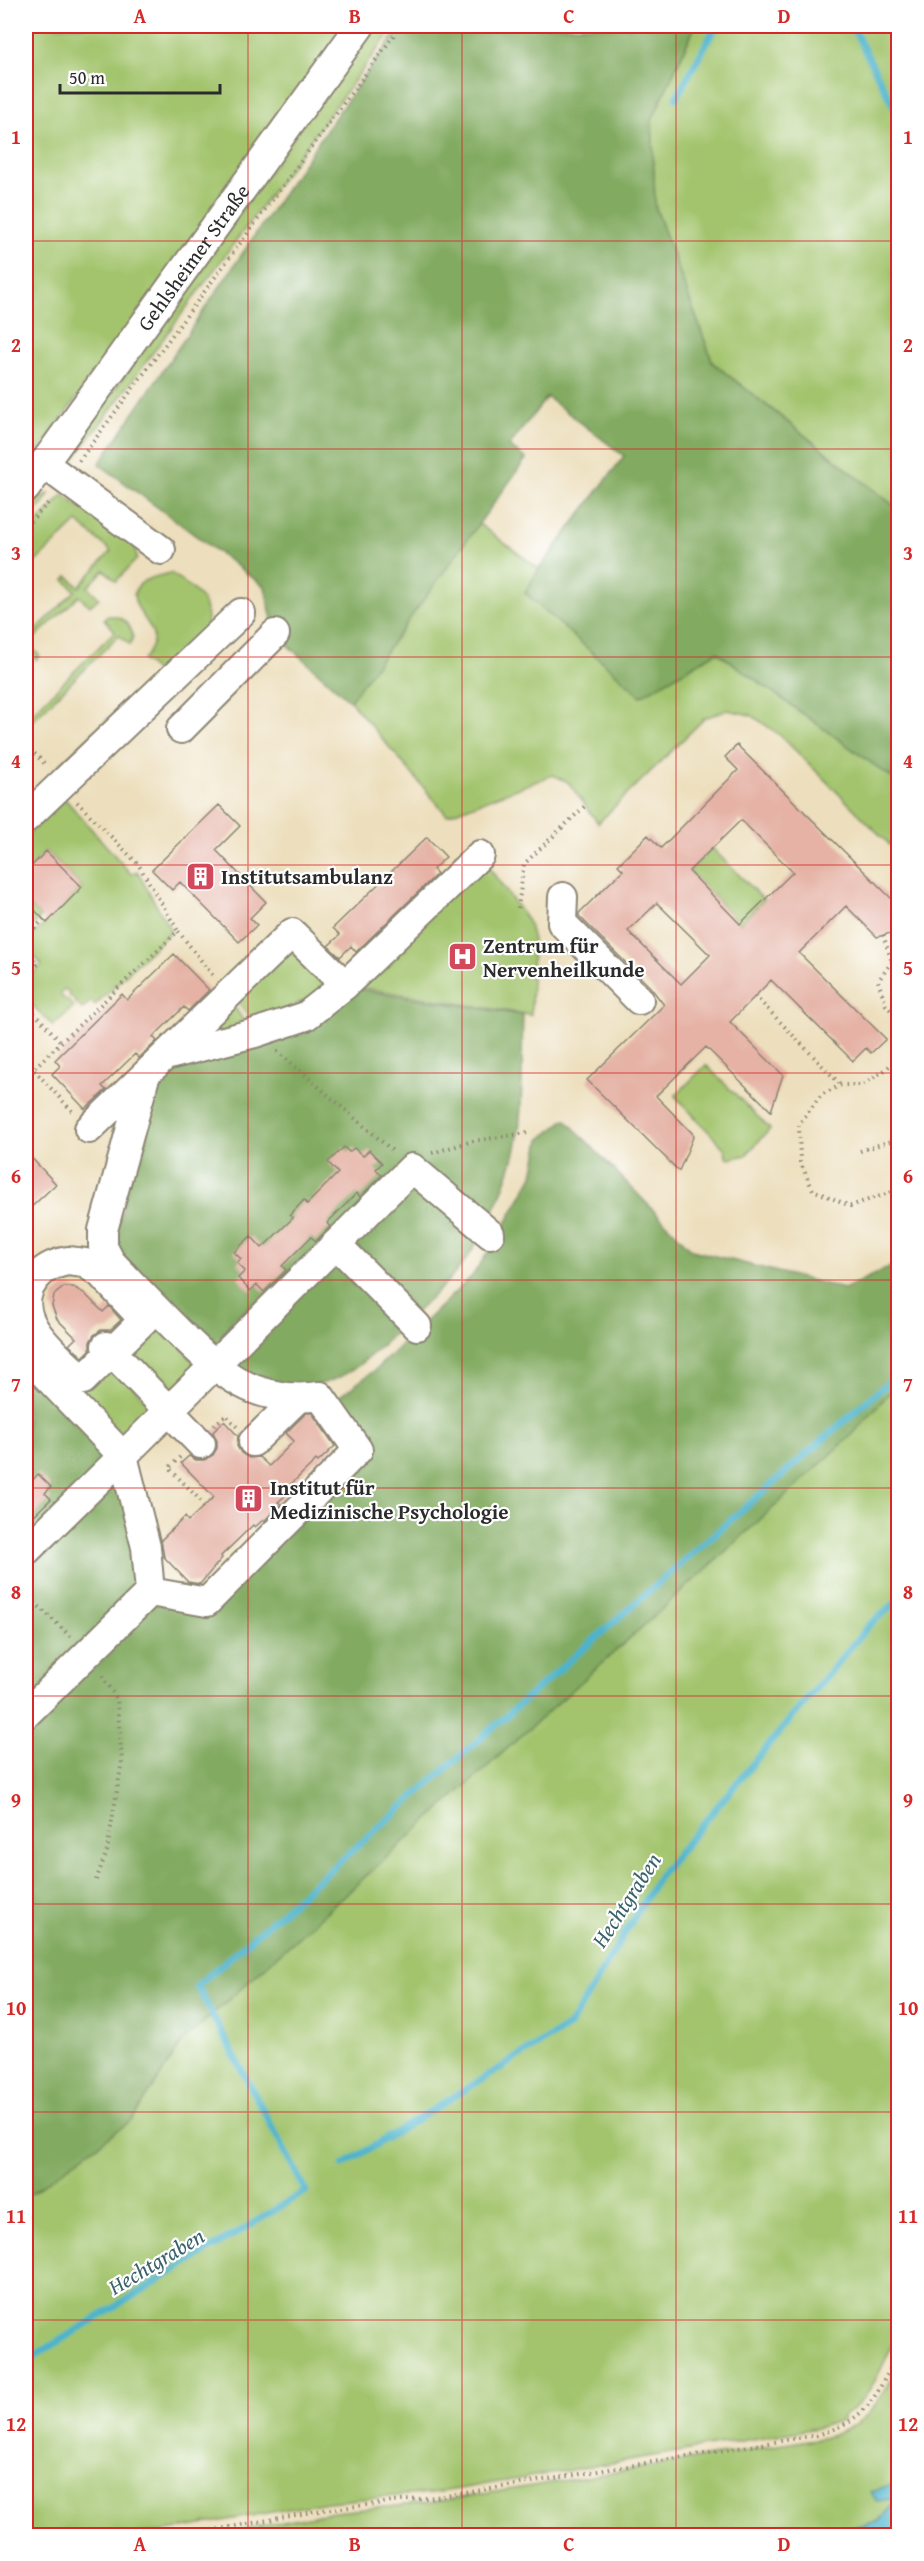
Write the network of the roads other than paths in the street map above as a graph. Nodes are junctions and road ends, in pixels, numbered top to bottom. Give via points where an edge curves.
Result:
1 (360, 26) edge
2 (55, 472) junction
3 (26, 488) edge
4 (161, 550) dead end
5 (241, 613) dead end
6 (275, 634) dead end
7 (181, 729) dead end
8 (26, 818) edge
9 (480, 855) dead end
10 (563, 897) dead end
11 (345, 985) junction
12 (639, 1000) dead end
13 (167, 1056) junction
14 (145, 1077) junction
15 (89, 1129) dead end
16 (490, 1234) dead end
17 (336, 1244) junction
18 (32, 1266) edge
19 (417, 1326) dead end
20 (109, 1349) junction
21 (26, 1354) edge
22 (213, 1366) junction
23 (297, 1399) junction
24 (168, 1410) junction
25 (254, 1443) dead end
26 (201, 1444) dead end
27 (123, 1456) junction
28 (26, 1551) edge
29 (150, 1592) junction
30 (26, 1714) edge

1 - 2 street, Gehlsheimer Straße
2 - 3 street, Gehlsheimer Straße
2 - 4 street
5 - 8 street
6 - 7 street
9 - 11 street
10 - 12 street via 562,923
11 - 13 street via 306,1016
11 - 13 street via 292,933
13 - 14 street
14 - 15 street
14 - 22 street via 103,1230 103,1248 111,1263
16 - 17 street via 412,1168
17 - 19 street
17 - 22 street
18 - 20 street via 26,1302 28,1318 38,1334 83,1380
18 - 20 street via 84,1263 100,1273 144,1320
20 - 24 street
21 - 27 street
22 - 23 street via 240,1384 270,1395
22 - 24 street
23 - 25 street
23 - 29 street via 320,1396 358,1450 207,1602
24 - 26 street
24 - 27 street
27 - 28 street
27 - 29 street via 146,1548
29 - 30 street

